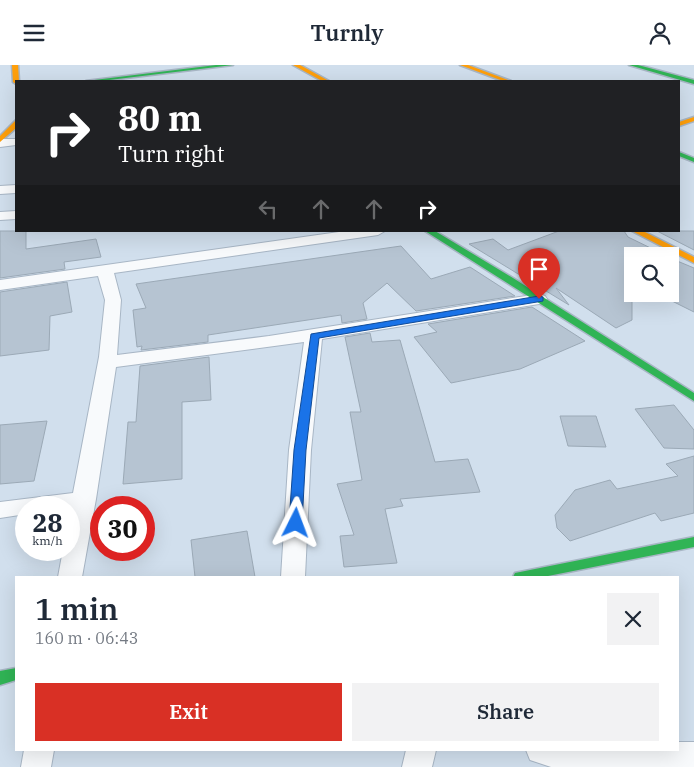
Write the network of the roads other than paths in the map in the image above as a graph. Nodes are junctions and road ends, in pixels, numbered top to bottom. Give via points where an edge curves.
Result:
1 (15, 65) edge
2 (154, 65) edge
3 (230, 65) edge
4 (296, 65) edge
5 (632, 65) edge
6 (458, 67) edge
7 (166, 73) junction
8 (99, 80) edge
9 (177, 80) edge
10 (324, 80) edge
11 (484, 80) edge
12 (504, 80) edge
13 (694, 82) edge
14 (14, 87) edge
15 (694, 119) edge
16 (15, 125) edge
17 (680, 125) edge
18 (0, 141) edge
19 (15, 142) edge
20 (680, 144) edge
21 (694, 150) edge
22 (680, 154) edge
23 (694, 160) edge
24 (15, 189) edge
25 (0, 190) edge
26 (15, 215) edge
27 (0, 216) edge
28 (371, 232) edge
29 (431, 232) edge
30 (638, 232) edge
31 (694, 260) edge
32 (105, 271) junction
33 (0, 285) edge
34 (539, 299) junction
35 (314, 336) junction
36 (107, 362) junction
37 (694, 398) edge
38 (85, 499) junction
39 (0, 510) edge
40 (694, 542) edge
41 (70, 576) edge
42 (293, 576) edge
43 (525, 576) edge
44 (15, 674) edge
45 (0, 678) edge
46 (39, 751) edge
47 (422, 751) edge
48 (545, 751) edge
49 (694, 756) edge
50 (36, 767) edge
51 (417, 767) edge

1 - 14 street
2 - 7 street
3 - 7 street
4 - 10 street
5 - 13 street
6 - 11 street
6 - 12 street
7 - 8 street
7 - 9 street
15 - 17 street
16 - 18 street
18 - 19 street
20 - 21 street
22 - 23 street
24 - 25 street
26 - 27 street
28 - 32 street
29 - 34 street
30 - 31 street
32 - 33 street
32 - 36 street via 113,300
34 - 35 street
34 - 37 street
35 - 36 street
35 - 42 street via 300,450
36 - 38 street
38 - 39 street
38 - 41 street
40 - 43 street
44 - 45 street
46 - 50 street
47 - 51 street
48 - 49 street via 557,755

